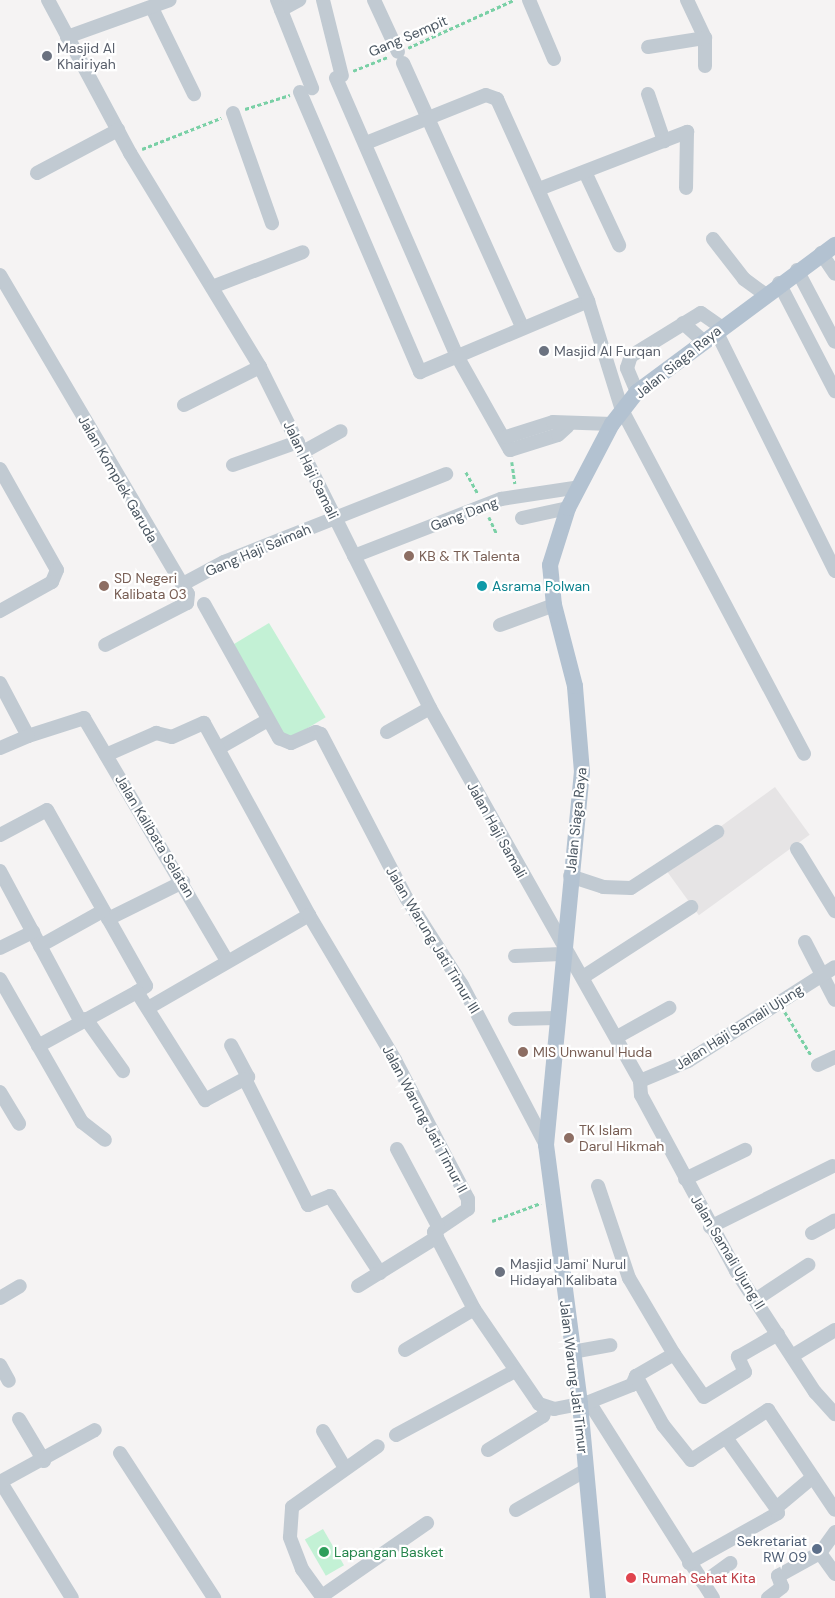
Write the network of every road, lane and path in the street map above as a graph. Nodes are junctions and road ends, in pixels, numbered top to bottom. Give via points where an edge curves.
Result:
1 (48, 0) edge
2 (299, 0) edge
3 (323, 0) edge
4 (374, 0) edge
5 (514, 0) edge
6 (529, 0) edge
7 (687, 0) edge
8 (162, 3) edge
9 (279, 5) edge
10 (67, 37) junction
11 (705, 38) junction
12 (648, 47) dead end
13 (401, 58) junction
14 (554, 59) dead end
15 (705, 66) dead end
16 (339, 77) junction
17 (194, 94) dead end
18 (648, 94) dead end
19 (233, 113) dead end
20 (428, 117) junction
21 (118, 130) junction
22 (664, 141) junction
23 (366, 143) junction
24 (584, 172) junction
25 (37, 173) dead end
26 (686, 188) dead end
27 (539, 189) junction
28 (272, 223) dead end
29 (713, 238) dead end
30 (619, 245) dead end
31 (835, 245) edge
32 (303, 252) dead end
33 (820, 253) junction
34 (797, 270) junction
35 (835, 274) edge
36 (0, 275) edge
37 (779, 283) junction
38 (212, 287) junction
39 (765, 294) junction
40 (588, 301) junction
41 (683, 323) junction
42 (522, 327) junction
43 (719, 329) junction
44 (703, 341) junction
45 (835, 342) edge
46 (457, 356) junction
47 (260, 367) junction
48 (835, 391) edge
49 (637, 392) junction
50 (184, 405) dead end
51 (622, 410) junction
52 (612, 424) junction
53 (341, 431) dead end
54 (508, 444) junction
55 (301, 447) junction
56 (233, 465) dead end
57 (0, 469) edge
58 (446, 474) dead end
59 (579, 487) junction
60 (517, 496) junction
61 (568, 508) junction
62 (334, 518) junction
63 (522, 518) dead end
64 (831, 550) edge
65 (354, 556) junction
66 (835, 570) edge
67 (183, 584) junction
68 (204, 604) dead end
69 (554, 606) junction
70 (0, 612) edge
71 (500, 625) dead end
72 (105, 645) dead end
73 (0, 683) edge
74 (430, 708) junction
75 (268, 720) junction
76 (387, 732) dead end
77 (28, 736) junction
78 (0, 748) edge
79 (219, 748) junction
80 (804, 754) dead end
81 (106, 755) junction
82 (717, 832) dead end
83 (0, 835) edge
84 (797, 849) dead end
85 (0, 871) edge
86 (570, 876) junction
87 (182, 882) junction
88 (691, 907) dead end
89 (835, 911) edge
90 (106, 915) junction
91 (309, 915) junction
92 (33, 932) junction
93 (805, 942) dead end
94 (40, 946) junction
95 (0, 948) edge
96 (561, 951) junction
97 (515, 956) dead end
98 (227, 961) junction
99 (835, 967) edge
100 (822, 975) junction
101 (583, 977) junction
102 (0, 979) edge
103 (138, 992) junction
104 (835, 1000) edge
105 (780, 1002) junction
106 (148, 1008) junction
107 (669, 1008) dead end
108 (556, 1018) junction
109 (515, 1019) dead end
110 (83, 1020) junction
111 (617, 1037) junction
112 (231, 1045) dead end
113 (38, 1046) junction
114 (835, 1057) edge
115 (818, 1065) joint
116 (124, 1071) dead end
117 (246, 1078) junction
118 (640, 1081) junction
119 (0, 1092) edge
120 (19, 1124) dead end
121 (104, 1140) dead end
122 (546, 1145) junction
123 (397, 1149) dead end
124 (745, 1150) dead end
125 (834, 1166) dead end
126 (685, 1179) junction
127 (598, 1186) dead end
128 (552, 1199) junction
129 (835, 1220) edge
130 (492, 1221) dead end
131 (710, 1227) junction
132 (438, 1232) junction
133 (812, 1232) dead end
134 (808, 1265) dead end
135 (380, 1273) junction
136 (20, 1286) dead end
137 (358, 1286) dead end
138 (0, 1298) edge
139 (756, 1300) junction
140 (474, 1309) junction
141 (835, 1330) edge
142 (778, 1334) junction
143 (610, 1344) dead end
144 (405, 1350) dead end
145 (572, 1352) junction
146 (674, 1354) junction
147 (792, 1356) junction
148 (0, 1365) edge
149 (515, 1371) junction
150 (636, 1376) junction
151 (9, 1381) dead end
152 (584, 1402) junction
153 (546, 1408) junction
154 (835, 1414) edge
155 (19, 1418) dead end
156 (95, 1430) dead end
157 (323, 1431) dead end
158 (396, 1435) dead end
159 (727, 1439) junction
160 (378, 1446) dead end
161 (488, 1450) dead end
162 (120, 1453) dead end
163 (44, 1461) junction
164 (345, 1468) junction
165 (586, 1470) junction
166 (813, 1477) junction
167 (0, 1482) edge
168 (776, 1508) junction
169 (516, 1510) dead end
170 (835, 1510) edge
171 (427, 1523) dead end
172 (835, 1532) edge
173 (820, 1553) junction
174 (689, 1563) junction
175 (731, 1563) dead end
176 (835, 1574) edge
177 (703, 1583) junction
178 (323, 1597) edge
179 (72, 1598) edge
180 (214, 1598) edge
181 (598, 1598) edge
182 (712, 1598) edge
183 (768, 1598) edge

1 - 10 street, Jalan Haji Samali
2 - 9 street
3 - 16 street
4 - 13 street
5 - 13 path, Gang Sempit
6 - 14 street
7 - 11 street
8 - 10 street
8 - 17 street
9 - 46 street via 306,90 416,368 425,371
10 - 21 street, Jalan Haji Samali
11 - 12 street
11 - 15 street
13 - 16 path, Gang Sempit
13 - 20 street
16 - 23 street
18 - 22 street
19 - 28 street
20 - 23 street
20 - 27 street via 492,94
20 - 42 street
21 - 25 street
21 - 38 street, Jalan Haji Samali
22 - 24 street
22 - 26 street via 687,132
23 - 46 street
24 - 27 street
24 - 30 street
27 - 40 street
29 - 39 street via 744,279
31 - 33 main road, Jalan Siaga Raya
32 - 38 street
33 - 34 main road, Jalan Siaga Raya
33 - 35 street
34 - 37 main road, Jalan Siaga Raya
34 - 45 street
36 - 67 street, Jalan Komplek Garuda
37 - 39 main road, Jalan Siaga Raya
37 - 48 street
38 - 47 street, Jalan Haji Samali
39 - 43 main road, Jalan Siaga Raya
40 - 42 street
40 - 51 street
41 - 43 street via 706,313
41 - 44 street
41 - 49 street via 628,361
42 - 46 street
43 - 44 main road, Jalan Siaga Raya
43 - 64 street
44 - 49 main road, Jalan Siaga Raya
46 - 54 street
47 - 50 street
47 - 55 street, Jalan Haji Samali
49 - 51 main road, Jalan Siaga Raya
51 - 52 main road, Jalan Siaga Raya
51 - 80 street
52 - 54 street via 568,426 558,435
52 - 59 main road, Jalan Siaga Raya
53 - 55 street
54 - 60 path
55 - 56 street
55 - 62 street, Jalan Haji Samali
57 - 70 street via 57,570 52,582
58 - 62 street, Gang Haji Saimah
59 - 60 street, Gang Dang
59 - 61 main road, Jalan Siaga Raya
60 - 65 street, Gang Dang
61 - 63 street
61 - 69 main road, Jalan Siaga Raya via 550,565
62 - 65 street, Jalan Haji Samali
62 - 67 street, Gang Haji Saimah via 224,562
64 - 66 street
65 - 74 street, Jalan Haji Samali
67 - 72 street via 187,603
68 - 75 street
69 - 71 street
69 - 86 main road, Jalan Siaga Raya via 575,686 582,764
73 - 77 street
74 - 76 street
74 - 96 street, Jalan Haji Samali
75 - 79 street
75 - 122 street, Jalan Warung Jati Timur III via 286,742 321,734 403,892 462,985
77 - 78 street
77 - 81 street, Jalan Kalibata Selatan via 77,717 84,718
79 - 81 street via 202,722 172,737 156,733
79 - 91 street
81 - 87 street, Jalan Kalibata Selatan
82 - 86 street via 631,888 603,887
83 - 90 street via 47,810
84 - 89 street
85 - 92 street
86 - 96 main road, Jalan Siaga Raya
87 - 90 street
87 - 98 street, Jalan Kalibata Selatan
88 - 101 street
90 - 94 street
90 - 103 street via 146,986
91 - 98 street
91 - 132 street, Jalan Warung Jati Timur II via 395,1060 468,1199 468,1209
92 - 94 street
92 - 95 street
93 - 100 street
94 - 110 street
96 - 97 street
96 - 101 street, Jalan Haji Samali
96 - 108 main road, Jalan Warung Jati Timur
98 - 106 street
99 - 100 street, Jalan Haji Samali Ujung
100 - 104 street
100 - 105 street, Jalan Haji Samali Ujung
101 - 111 street, Jalan Haji Samali
102 - 113 street
103 - 106 street
103 - 110 street
105 - 115 path
105 - 118 street, Jalan Haji Samali Ujung via 688,1061
106 - 117 street via 204,1099
107 - 111 street
108 - 109 street
108 - 122 main road, Jalan Warung Jati Timur
110 - 113 street
110 - 116 street
111 - 118 street, Jalan Samali Ujung II
112 - 117 street
113 - 121 street via 82,1122
114 - 115 street
117 - 135 street via 308,1204 330,1196
118 - 126 street, Jalan Samali Ujung II via 641,1095
119 - 120 street
122 - 128 main road, Jalan Warung Jati Timur
123 - 132 street
124 - 126 street
125 - 131 street
126 - 131 street, Jalan Samali Ujung II
127 - 146 street via 629,1278
128 - 130 path
128 - 145 main road, Jalan Warung Jati Timur
129 - 133 street
131 - 139 street, Jalan Samali Ujung II
132 - 135 street
132 - 140 street
134 - 139 street
135 - 137 street
136 - 138 street
139 - 142 street, Jalan Samali Ujung II
140 - 144 street
140 - 149 street
141 - 147 street
142 - 146 street via 738,1358 745,1372 704,1397
142 - 147 street, Jalan Samali Ujung II
143 - 145 street
145 - 152 main road, Jalan Warung Jati Timur
146 - 150 street
147 - 154 street, Jalan Samali Ujung II
148 - 151 street
149 - 153 street
149 - 158 street
150 - 152 street via 632,1385
150 - 159 street via 663,1424 690,1460
152 - 153 street
152 - 165 main road, Jalan Warung Jati Timur
152 - 174 street
153 - 161 street via 543,1416
155 - 163 street
156 - 163 street
157 - 164 street
159 - 166 street via 768,1410
159 - 168 street
160 - 164 street
162 - 180 street
163 - 167 street
164 - 178 street via 292,1508 290,1537 302,1569
165 - 169 street
165 - 181 main road, Jalan Warung Jati Timur
166 - 168 street
166 - 170 street
167 - 179 street
168 - 174 street via 778,1513
171 - 178 street
172 - 173 street
173 - 176 street
173 - 183 street via 780,1574 782,1587
174 - 177 street
175 - 177 street
177 - 182 street

